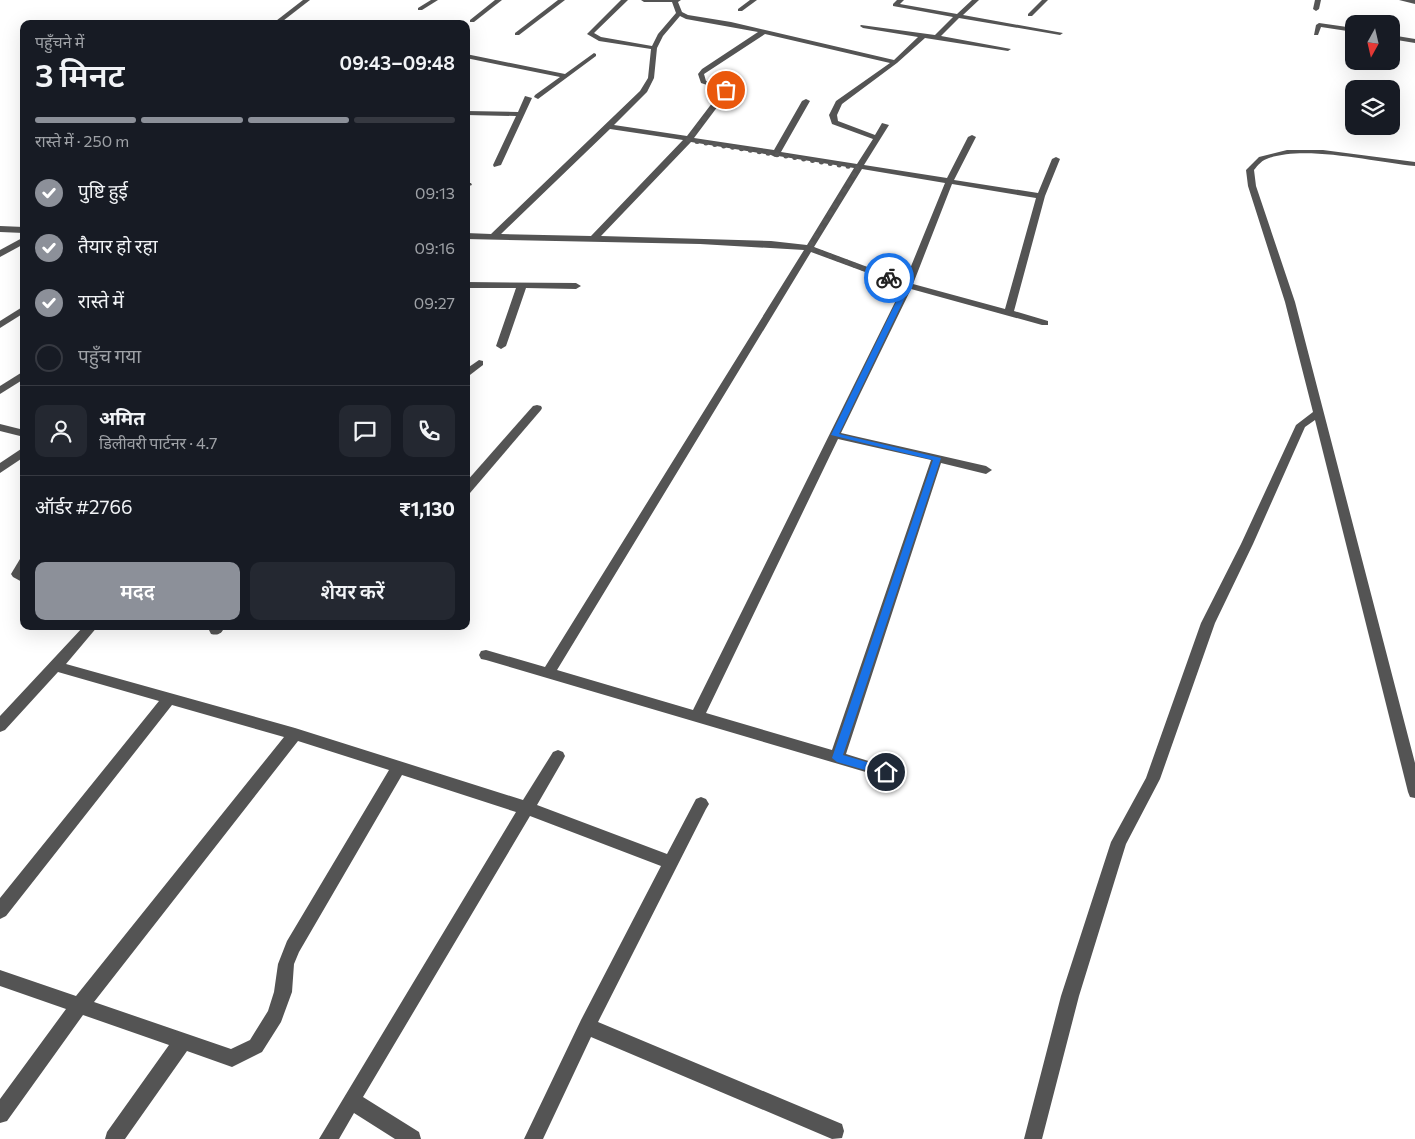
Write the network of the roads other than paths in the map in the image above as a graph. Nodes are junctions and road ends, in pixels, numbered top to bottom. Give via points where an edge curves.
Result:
1 (307, 0) edge
2 (435, 0) edge
3 (499, 0) edge
4 (562, 0) edge
5 (626, 0) edge
6 (644, 0) edge
7 (677, 0) edge
8 (754, 0) edge
9 (900, 0) edge
10 (976, 0) edge
11 (1045, 0) edge
12 (1318, 0) edge
13 (1402, 0) edge
14 (1415, 2) edge
15 (1316, 9) dead end
16 (420, 10) dead end
17 (740, 10) dead end
18 (679, 13) junction
19 (1030, 15) dead end
20 (958, 17) junction
21 (282, 20) edge
22 (472, 21) dead end
23 (863, 26) dead end
24 (1345, 29) edge
25 (763, 32) junction
26 (1060, 33) dead end
27 (517, 34) dead end
28 (1316, 34) dead end
29 (924, 36) junction
30 (936, 38) junction
31 (1400, 38) edge
32 (1415, 41) edge
33 (654, 48) junction
34 (1008, 50) dead end
35 (594, 55) dead end
36 (470, 57) edge
37 (895, 62) junction
38 (566, 76) junction
39 (538, 97) dead end
40 (528, 98) dead end
41 (806, 101) dead end
42 (470, 113) edge
43 (520, 114) junction
44 (885, 125) dead end
45 (608, 126) junction
46 (972, 137) dead end
47 (877, 138) junction
48 (688, 140) junction
49 (775, 154) junction
50 (1056, 159) dead end
51 (1415, 164) edge
52 (497, 165) dead end
53 (858, 168) junction
54 (949, 182) junction
55 (1041, 196) junction
56 (0, 229) edge
57 (20, 230) edge
58 (470, 236) edge
59 (493, 237) junction
60 (594, 238) junction
61 (20, 242) edge
62 (809, 248) junction
63 (0, 254) edge
64 (470, 285) edge
65 (522, 285) junction
66 (908, 285) junction
67 (576, 286) dead end
68 (20, 312) edge
69 (1009, 312) junction
70 (1045, 323) dead end
71 (0, 325) edge
72 (501, 346) dead end
73 (478, 363) dead end
74 (470, 371) edge
75 (20, 377) edge
76 (0, 390) edge
77 (538, 408) dead end
78 (1319, 413) junction
79 (0, 427) edge
80 (20, 433) edge
81 (835, 435) junction
82 (20, 454) edge
83 (937, 458) junction
84 (0, 469) edge
85 (986, 470) dead end
86 (470, 485) edge
87 (88, 630) edge
88 (486, 655) dead end
89 (55, 666) junction
90 (548, 673) junction
91 (169, 699) junction
92 (697, 717) junction
93 (0, 726) edge
94 (295, 734) junction
95 (558, 756) dead end
96 (837, 758) junction
97 (399, 767) junction
98 (886, 772) dead end
99 (1415, 792) edge
100 (701, 804) dead end
101 (526, 808) junction
102 (671, 863) junction
103 (0, 911) edge
104 (0, 978) edge
105 (80, 1005) junction
106 (587, 1026) junction
107 (183, 1041) junction
108 (352, 1101) junction
109 (0, 1114) edge
110 (835, 1131) dead end
111 (114, 1139) edge
112 (328, 1139) edge
113 (412, 1139) edge
114 (533, 1139) edge
115 (1033, 1139) edge

1 - 21 street
2 - 16 street
3 - 22 street
4 - 27 street
5 - 33 street via 590,34 599,39
6 - 7 street
7 - 18 street
8 - 17 street
9 - 20 street via 895,5
10 - 20 street
11 - 19 street
12 - 15 street
13 - 14 street
18 - 25 street
18 - 33 street via 660,35
20 - 26 street
20 - 30 street via 947,23
23 - 29 street
24 - 28 street via 1319,25
25 - 37 street
25 - 48 street via 701,74 703,82 726,90
29 - 30 street
29 - 37 street
30 - 34 street
31 - 32 street
33 - 45 street via 651,78 643,92
35 - 38 street
36 - 38 street
37 - 47 street via 839,103 833,115 835,122
38 - 39 street
40 - 43 street
41 - 49 street
42 - 43 street
43 - 52 street
44 - 47 street
45 - 48 street
45 - 59 street
46 - 54 street
47 - 53 street
48 - 49 street
48 - 60 street
49 - 53 street
50 - 55 street
51 - 78 street via 1285,153 1262,158 1250,170
53 - 54 street
53 - 62 street
54 - 55 street
54 - 66 street
55 - 69 street
56 - 57 street
58 - 59 street
59 - 60 street
60 - 62 street
61 - 63 street
62 - 66 street
62 - 90 street
64 - 65 street
65 - 67 street
65 - 72 street
66 - 69 street
66 - 81 street
68 - 71 street
69 - 70 street
73 - 74 street
75 - 76 street
77 - 86 street
78 - 99 street
78 - 115 street via 1301,425 1208,623 1153,779 1119,842 1070,996
79 - 80 street
81 - 83 street
81 - 92 street
82 - 84 street
83 - 85 street
83 - 96 street
87 - 89 street
88 - 90 street
89 - 91 street
89 - 93 street
90 - 92 street
91 - 94 street
91 - 103 street
92 - 96 street
94 - 97 street
94 - 105 street
95 - 101 street
96 - 98 street
97 - 101 street
97 - 107 street via 293,947 275,1016 256,1046 232,1058
100 - 102 street
101 - 102 street
101 - 108 street
102 - 106 street
104 - 105 street
105 - 107 street
105 - 109 street
106 - 110 street
106 - 114 street
107 - 111 street
108 - 112 street
108 - 113 street

